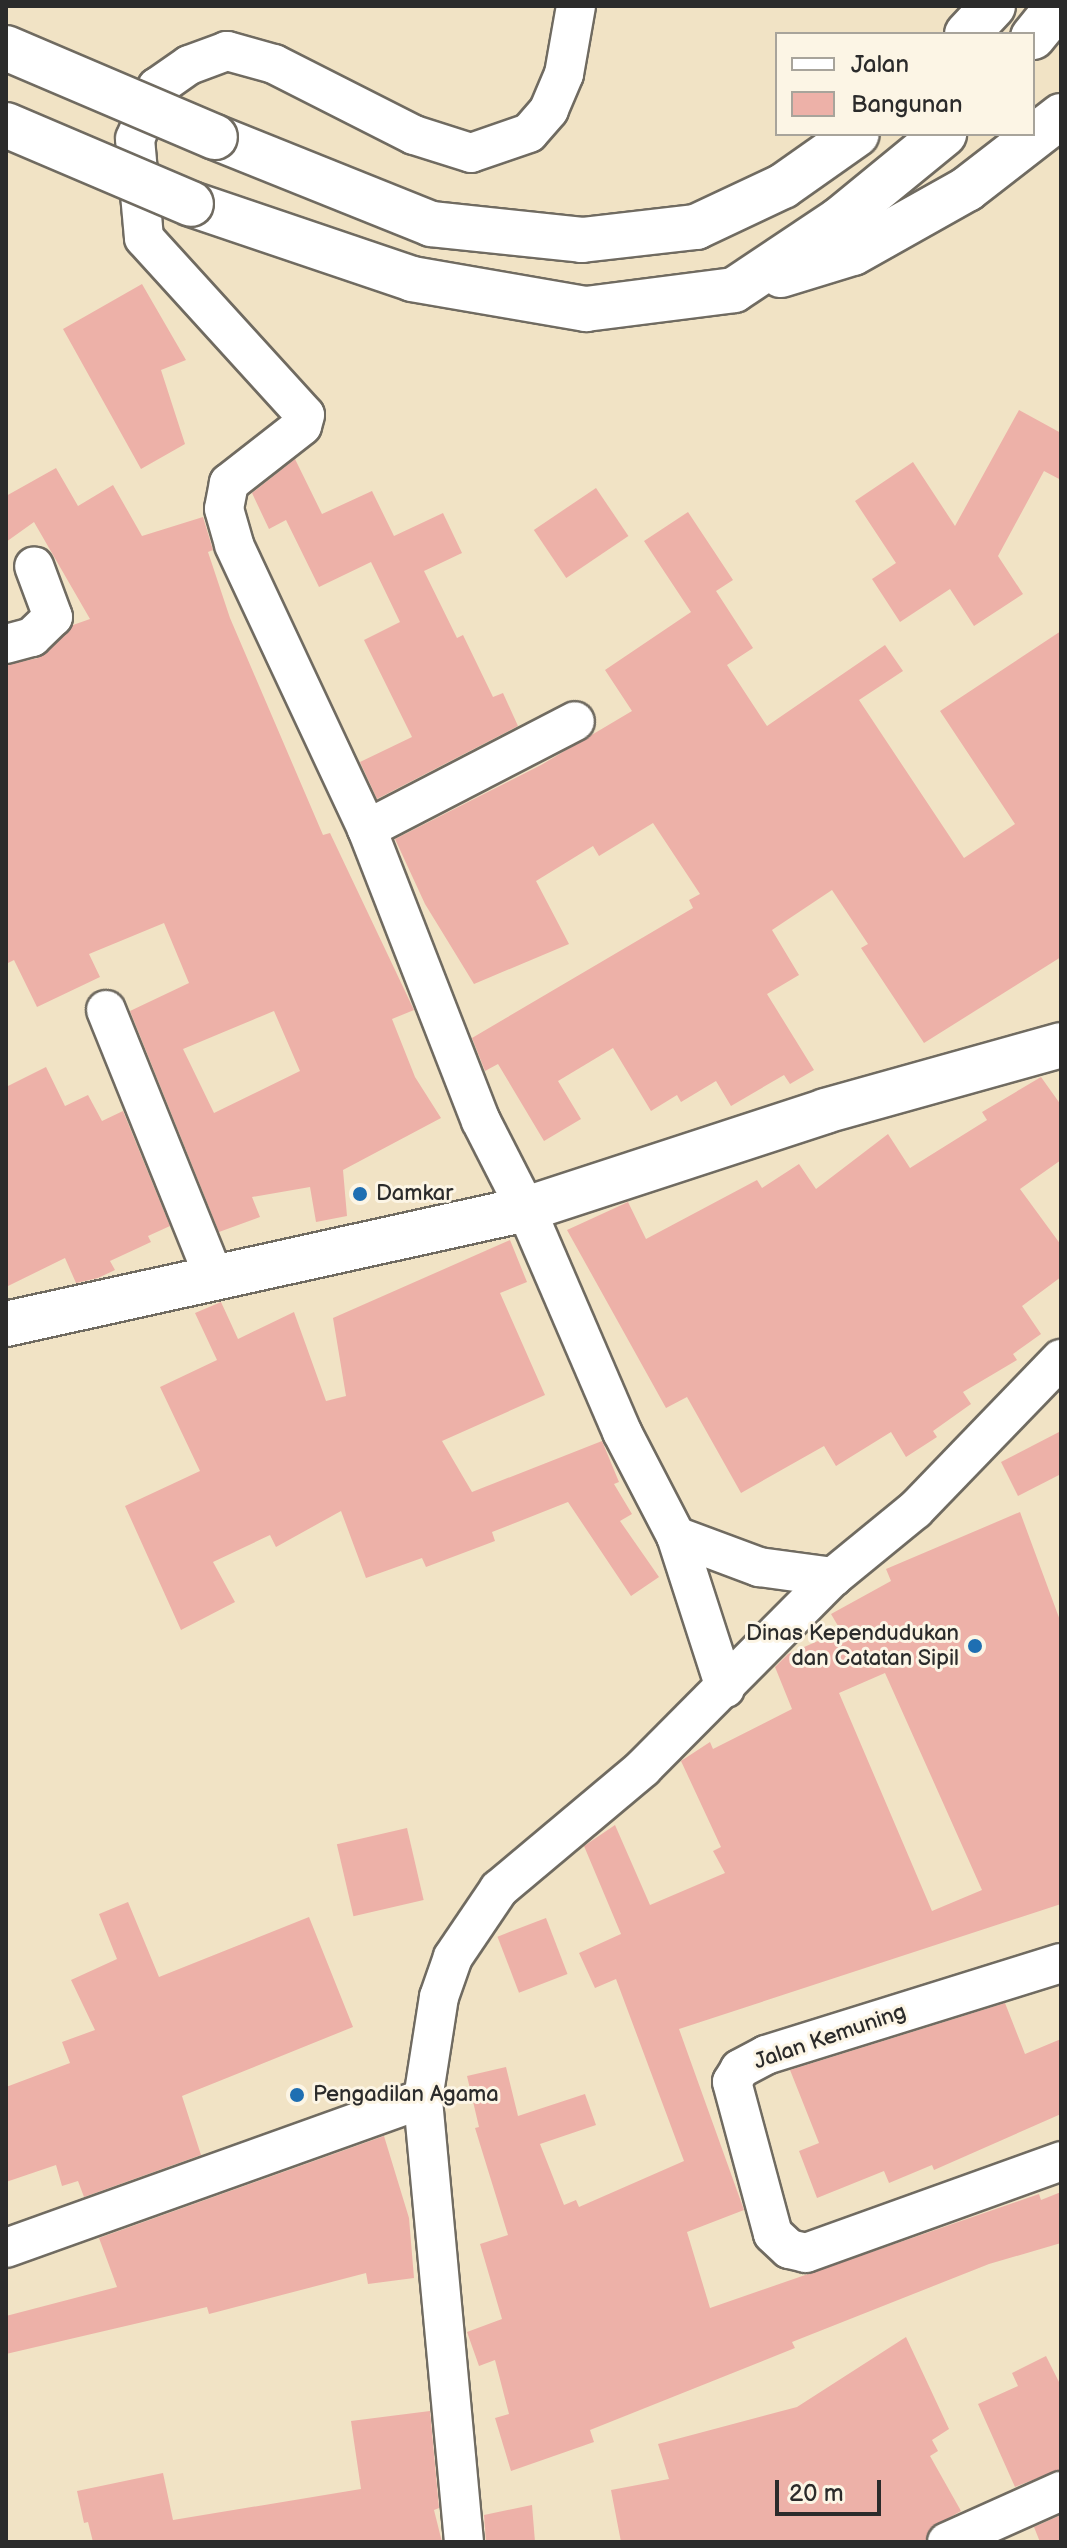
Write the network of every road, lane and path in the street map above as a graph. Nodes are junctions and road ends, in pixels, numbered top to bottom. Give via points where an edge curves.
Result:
1 (576, 6) edge
2 (961, 6) edge
3 (993, 6) edge
4 (1058, 6) edge
5 (945, 32) edge
6 (969, 32) edge
7 (1035, 35) edge
8 (6, 48) edge
9 (1061, 116) edge
10 (6, 125) edge
11 (854, 136) edge
12 (942, 136) edge
13 (734, 290) junction
14 (34, 566) dead end
15 (6, 644) edge
16 (575, 721) dead end
17 (367, 829) junction
18 (106, 1010) dead end
19 (1061, 1045) edge
20 (526, 1209) junction
21 (215, 1280) junction
22 (6, 1324) edge
23 (1059, 1366) edge
24 (676, 1536) junction
25 (833, 1577) junction
26 (725, 1688) junction
27 (1061, 1963) edge
28 (423, 2099) junction
29 (1061, 2161) edge
30 (6, 2248) edge
31 (1061, 2491) edge
32 (464, 2542) edge
33 (947, 2542) edge

1 - 17 street via 564,74 549,110 529,133 495,149 471,153 414,135 274,64 227,51 189,65 157,87 135,139 144,238 305,415 302,426 229,483 224,509 234,545
2 - 5 highway
3 - 6 highway
4 - 7 highway
8 - 11 highway, bridge via 431,224 582,240 696,227 783,186
9 - 13 highway via 967,189 853,253
10 - 13 highway, bridge via 191,204 412,279 586,309
12 - 13 highway via 839,220
14 - 15 street via 53,617 32,637
16 - 17 street
17 - 20 street via 481,1121
18 - 21 street
19 - 20 highway via 825,1111
20 - 21 highway
20 - 24 street via 622,1432
21 - 22 highway
23 - 25 street via 915,1510
24 - 25 street via 759,1567
24 - 26 street
25 - 26 street
26 - 28 street via 643,1768 499,1889 453,1957 439,1997
27 - 29 street, Jalan Kemuning via 766,2055 740,2069 732,2082 773,2234 789,2249 806,2253
28 - 30 street
28 - 32 street
31 - 33 street

